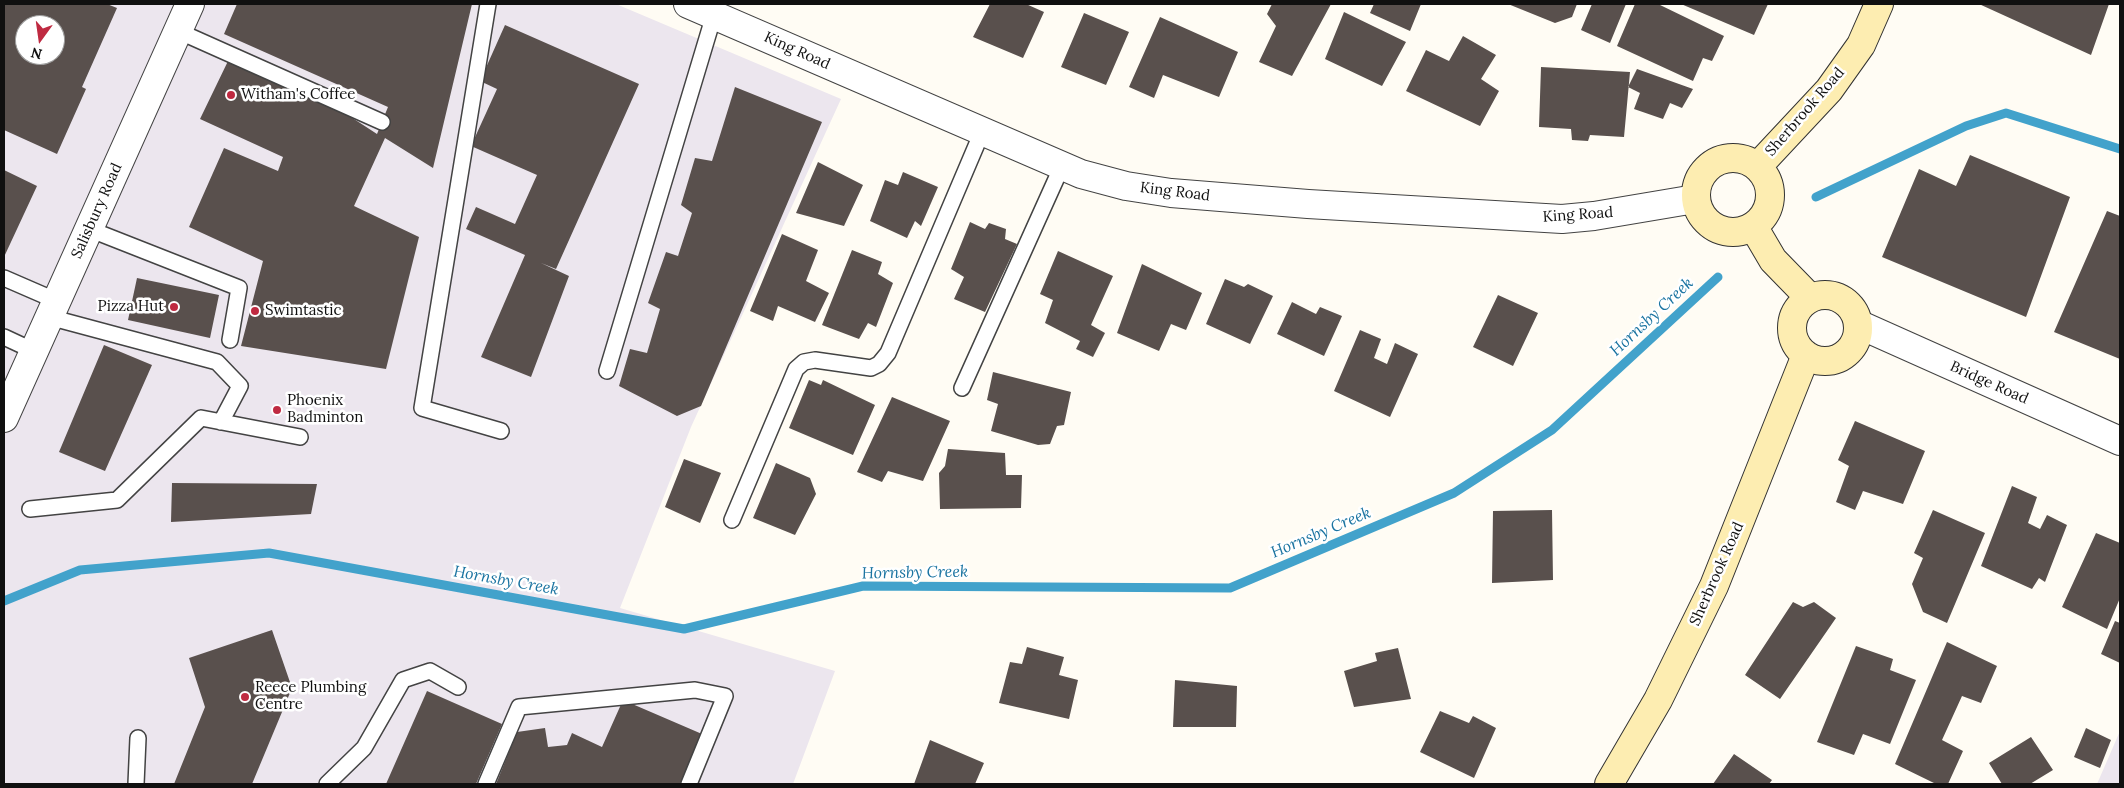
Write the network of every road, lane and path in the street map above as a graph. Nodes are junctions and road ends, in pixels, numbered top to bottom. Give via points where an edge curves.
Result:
1 (488, 4) edge
2 (688, 4) edge
3 (1879, 4) edge
4 (182, 12) edge
5 (714, 15) junction
6 (382, 122) dead end
7 (982, 132) junction
8 (1062, 166) junction
9 (1758, 166) junction
10 (1696, 199) junction
11 (1753, 226) junction
12 (89, 229) junction
13 (4, 278) edge
14 (1810, 298) junction
15 (53, 309) junction
16 (1858, 324) junction
17 (4, 337) edge
18 (230, 340) dead end
19 (34, 351) junction
20 (1806, 355) junction
21 (607, 371) dead end
22 (962, 388) dead end
23 (4, 418) edge
24 (221, 422) junction
25 (501, 431) dead end
26 (300, 436) dead end
27 (2120, 441) edge
28 (30, 509) dead end
29 (732, 520) dead end
30 (458, 687) dead end
31 (138, 738) dead end
32 (136, 784) edge
33 (327, 784) edge
34 (486, 784) edge
35 (689, 784) edge
36 (1609, 784) edge

1 - 25 lane via 422,408
2 - 5 street, King Road
3 - 9 main road, Sherbrook Road via 1861,44 1829,90
4 - 6 lane
4 - 12 street, Salisbury Road
5 - 7 street, King Road
5 - 21 lane
7 - 8 street, King Road
7 - 29 lane via 888,353 871,368 815,360 804,362 796,369
8 - 10 street, King Road via 1126,186 1171,193 1516,217 1562,219 1594,216
8 - 22 lane
9 - 10 main road via 1734,157 1721,159 1701,174 1696,186
9 - 11 main road via 1770,186 1771,197 1763,218
10 - 11 main road via 1706,221 1717,228 1742,232
11 - 14 main road via 1773,260
12 - 15 street, Salisbury Road
12 - 18 lane via 239,288
13 - 15 lane
14 - 16 main road via 1830,295 1841,299 1849,305
14 - 20 main road via 1800,305 1792,326 1798,348
15 - 19 street, Salisbury Road
15 - 24 lane via 217,362 240,386
16 - 20 main road via 1853,345 1837,358 1822,360
16 - 27 street, Bridge Road
17 - 19 lane
19 - 23 street, Salisbury Road
20 - 36 main road, Sherbrook Road via 1714,586 1658,700
24 - 26 lane
24 - 28 lane via 201,418 117,500
30 - 33 lane via 430,671 403,680 364,748
31 - 32 lane
34 - 35 lane via 519,707 695,690 725,696

